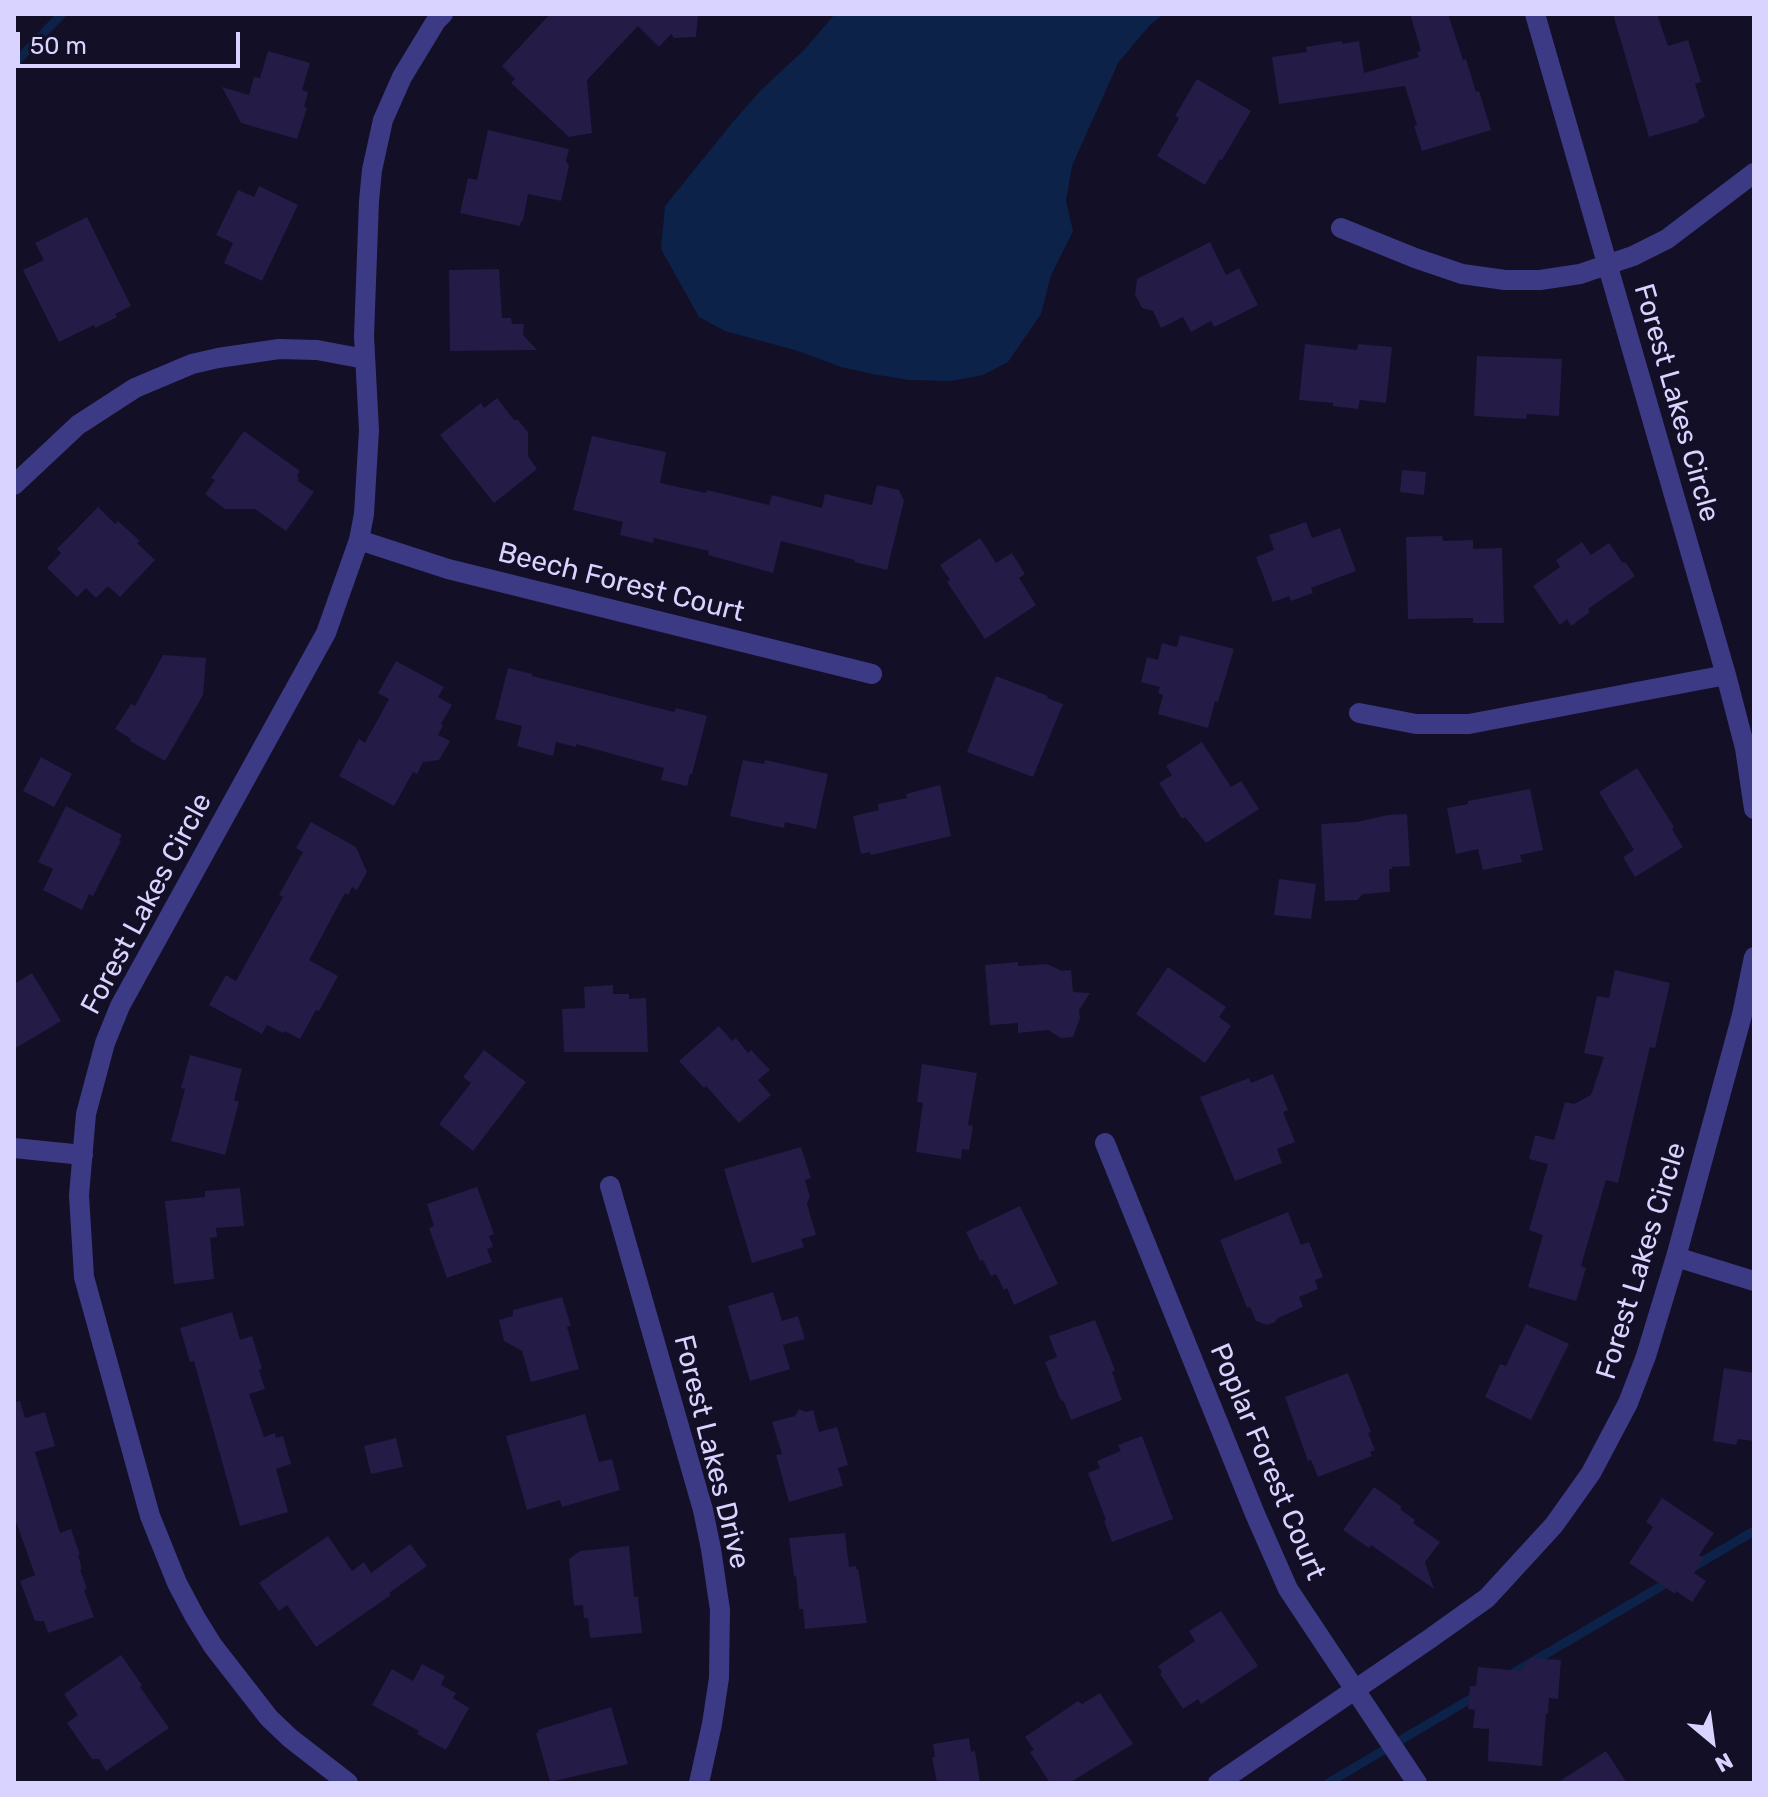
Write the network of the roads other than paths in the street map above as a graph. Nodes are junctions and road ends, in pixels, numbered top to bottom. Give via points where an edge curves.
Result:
1 (443, 14) edge
2 (1535, 14) edge
3 (1754, 173) edge
4 (1341, 228) dead end
5 (1608, 266) junction
6 (365, 359) junction
7 (14, 485) edge
8 (359, 540) junction
9 (872, 674) dead end
10 (1726, 675) junction
11 (1359, 713) dead end
12 (1754, 809) edge
13 (1754, 957) edge
14 (1105, 1143) dead end
15 (14, 1148) edge
16 (83, 1155) junction
17 (610, 1186) dead end
18 (1676, 1257) junction
19 (1754, 1281) edge
20 (1355, 1690) junction
21 (348, 1783) edge
22 (699, 1783) edge
23 (1218, 1783) edge
24 (1417, 1783) edge

1 - 6 street, Forest Lakes Circle via 402,77 383,120 369,201
2 - 5 street, Forest Lakes Circle
3 - 5 street via 1667,239
4 - 5 street via 1476,276 1540,280
5 - 10 street, Forest Lakes Circle
6 - 7 street via 279,349 192,364 135,388 78,425
6 - 8 street, Forest Lakes Circle via 369,430
8 - 9 street, Beech Forest Court via 448,569
8 - 16 street, Forest Lakes Circle via 326,633 120,1006 86,1114
10 - 11 street via 1469,724 1416,724
10 - 12 street, Forest Lakes Circle
13 - 18 street, Forest Lakes Circle
14 - 20 street, Poplar Forest Court via 1288,1589
15 - 16 street
16 - 21 street, Forest Lakes Circle via 79,1195 84,1277 150,1516 177,1583 213,1646 269,1718
17 - 22 street, Forest Lakes Drive via 703,1510 716,1580 719,1678
18 - 19 street
18 - 20 street, Forest Lakes Circle via 1628,1403 1591,1473 1554,1525 1487,1598
20 - 23 street, Forest Lakes Circle
20 - 24 street, Poplar Forest Court

